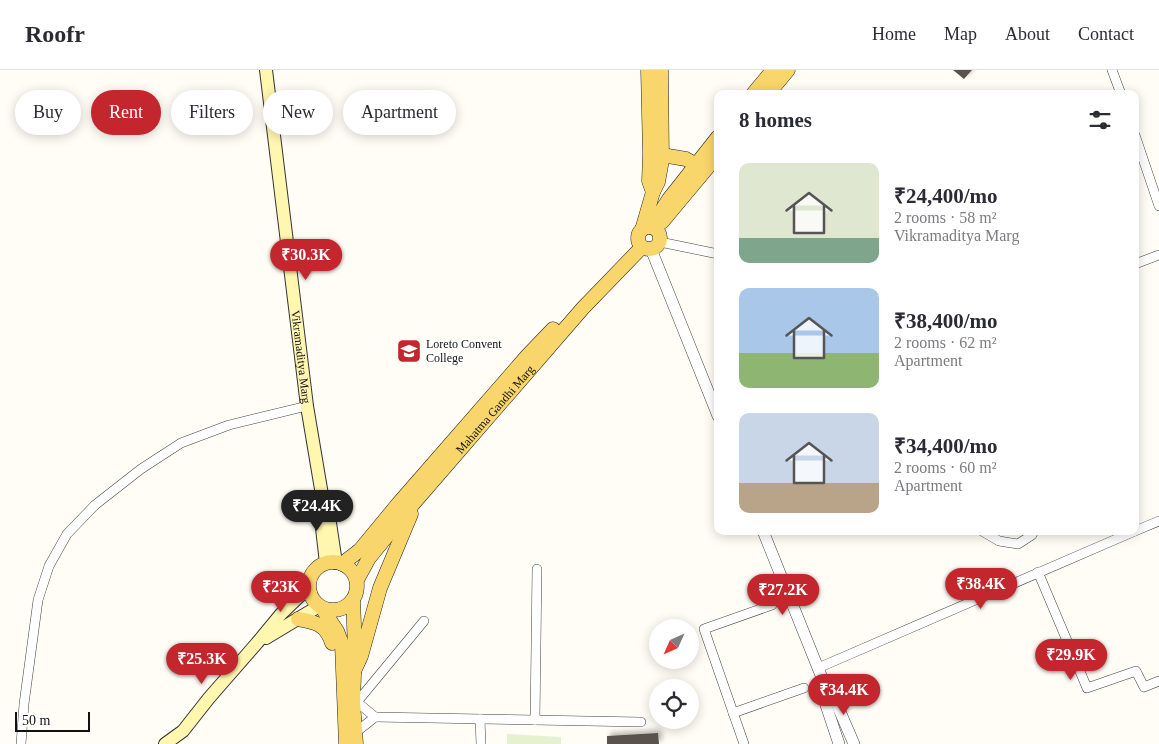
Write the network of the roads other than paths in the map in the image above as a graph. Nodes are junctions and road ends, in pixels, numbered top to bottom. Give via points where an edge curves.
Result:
1 (266, 70) edge
2 (648, 70) edge
3 (661, 70) edge
4 (773, 70) edge
5 (788, 70) edge
6 (1112, 70) edge
7 (756, 90) edge
8 (771, 90) edge
9 (1120, 90) edge
10 (714, 142) edge
11 (1139, 147) edge
12 (662, 155) junction
13 (714, 160) edge
14 (695, 164) junction
15 (653, 192) junction
16 (1159, 206) edge
17 (648, 238) junction
18 (714, 253) edge
19 (1159, 255) edge
20 (1139, 262) edge
21 (307, 406) junction
22 (714, 406) edge
23 (413, 504) junction
24 (1159, 521) edge
25 (1139, 529) edge
26 (765, 535) edge
27 (988, 535) edge
28 (1032, 535) edge
29 (1126, 535) edge
30 (335, 563) junction
31 (537, 569) dead end
32 (1038, 572) junction
33 (357, 580) junction
34 (309, 587) junction
35 (354, 600) junction
36 (772, 605) dead end
37 (320, 607) junction
38 (298, 619) junction
39 (424, 621) dead end
40 (257, 644) junction
41 (818, 668) junction
42 (354, 671) junction
43 (1159, 680) edge
44 (804, 688) dead end
45 (827, 690) junction
46 (355, 702) junction
47 (733, 713) junction
48 (375, 717) junction
49 (480, 719) junction
50 (535, 720) junction
51 (641, 722) dead end
52 (350, 727) junction
53 (20, 744) edge
54 (165, 744) edge
55 (346, 744) edge
56 (356, 744) edge
57 (481, 744) edge
58 (744, 744) edge
59 (840, 744) edge
60 (854, 744) edge

1 - 21 main road, Vikramaditya Marg
2 - 15 main road via 649,180
3 - 12 main road
4 - 7 main road
5 - 8 main road
6 - 9 street
10 - 14 main road, Mahatma Gandhi Marg
11 - 16 street
12 - 14 main road
12 - 15 main road
13 - 17 main road, Mahatma Gandhi Marg
14 - 17 main road, Mahatma Gandhi Marg via 669,198
15 - 17 main road
17 - 18 street
17 - 22 street
17 - 23 main road, Mahatma Gandhi Marg
17 - 30 main road, Mahatma Gandhi Marg via 599,282 528,355 360,550
19 - 20 street
21 - 30 main road, Vikramaditya Marg via 322,495 319,502
21 - 53 street via 229,425 181,443 95,505 67,534 49,566 38,600
23 - 33 main road, Mahatma Gandhi Marg via 369,558
23 - 42 main road via 380,588 362,656
24 - 25 street
26 - 41 street
27 - 28 street via 998,541 1018,544
29 - 32 street
30 - 33 main road via 347,566
30 - 34 main road via 320,566 312,573
31 - 50 street
32 - 41 street
32 - 43 street via 1087,688 1136,671 1144,687
33 - 35 main road
34 - 37 main road via 312,600
34 - 40 main road
35 - 37 main road via 338,610
35 - 42 main road
36 - 47 street via 704,629
37 - 38 main road
37 - 52 main road via 342,644
38 - 40 main road
38 - 52 main road via 314,622 324,628 330,638 339,694
39 - 46 street
40 - 54 main road via 183,731
41 - 45 street
42 - 46 main road
44 - 47 street
45 - 59 street via 826,705
45 - 60 street via 835,700
46 - 48 street
46 - 52 main road
47 - 58 street
48 - 49 street
48 - 52 street via 360,729
49 - 50 street
49 - 57 street
50 - 51 street
52 - 55 main road
52 - 56 main road

